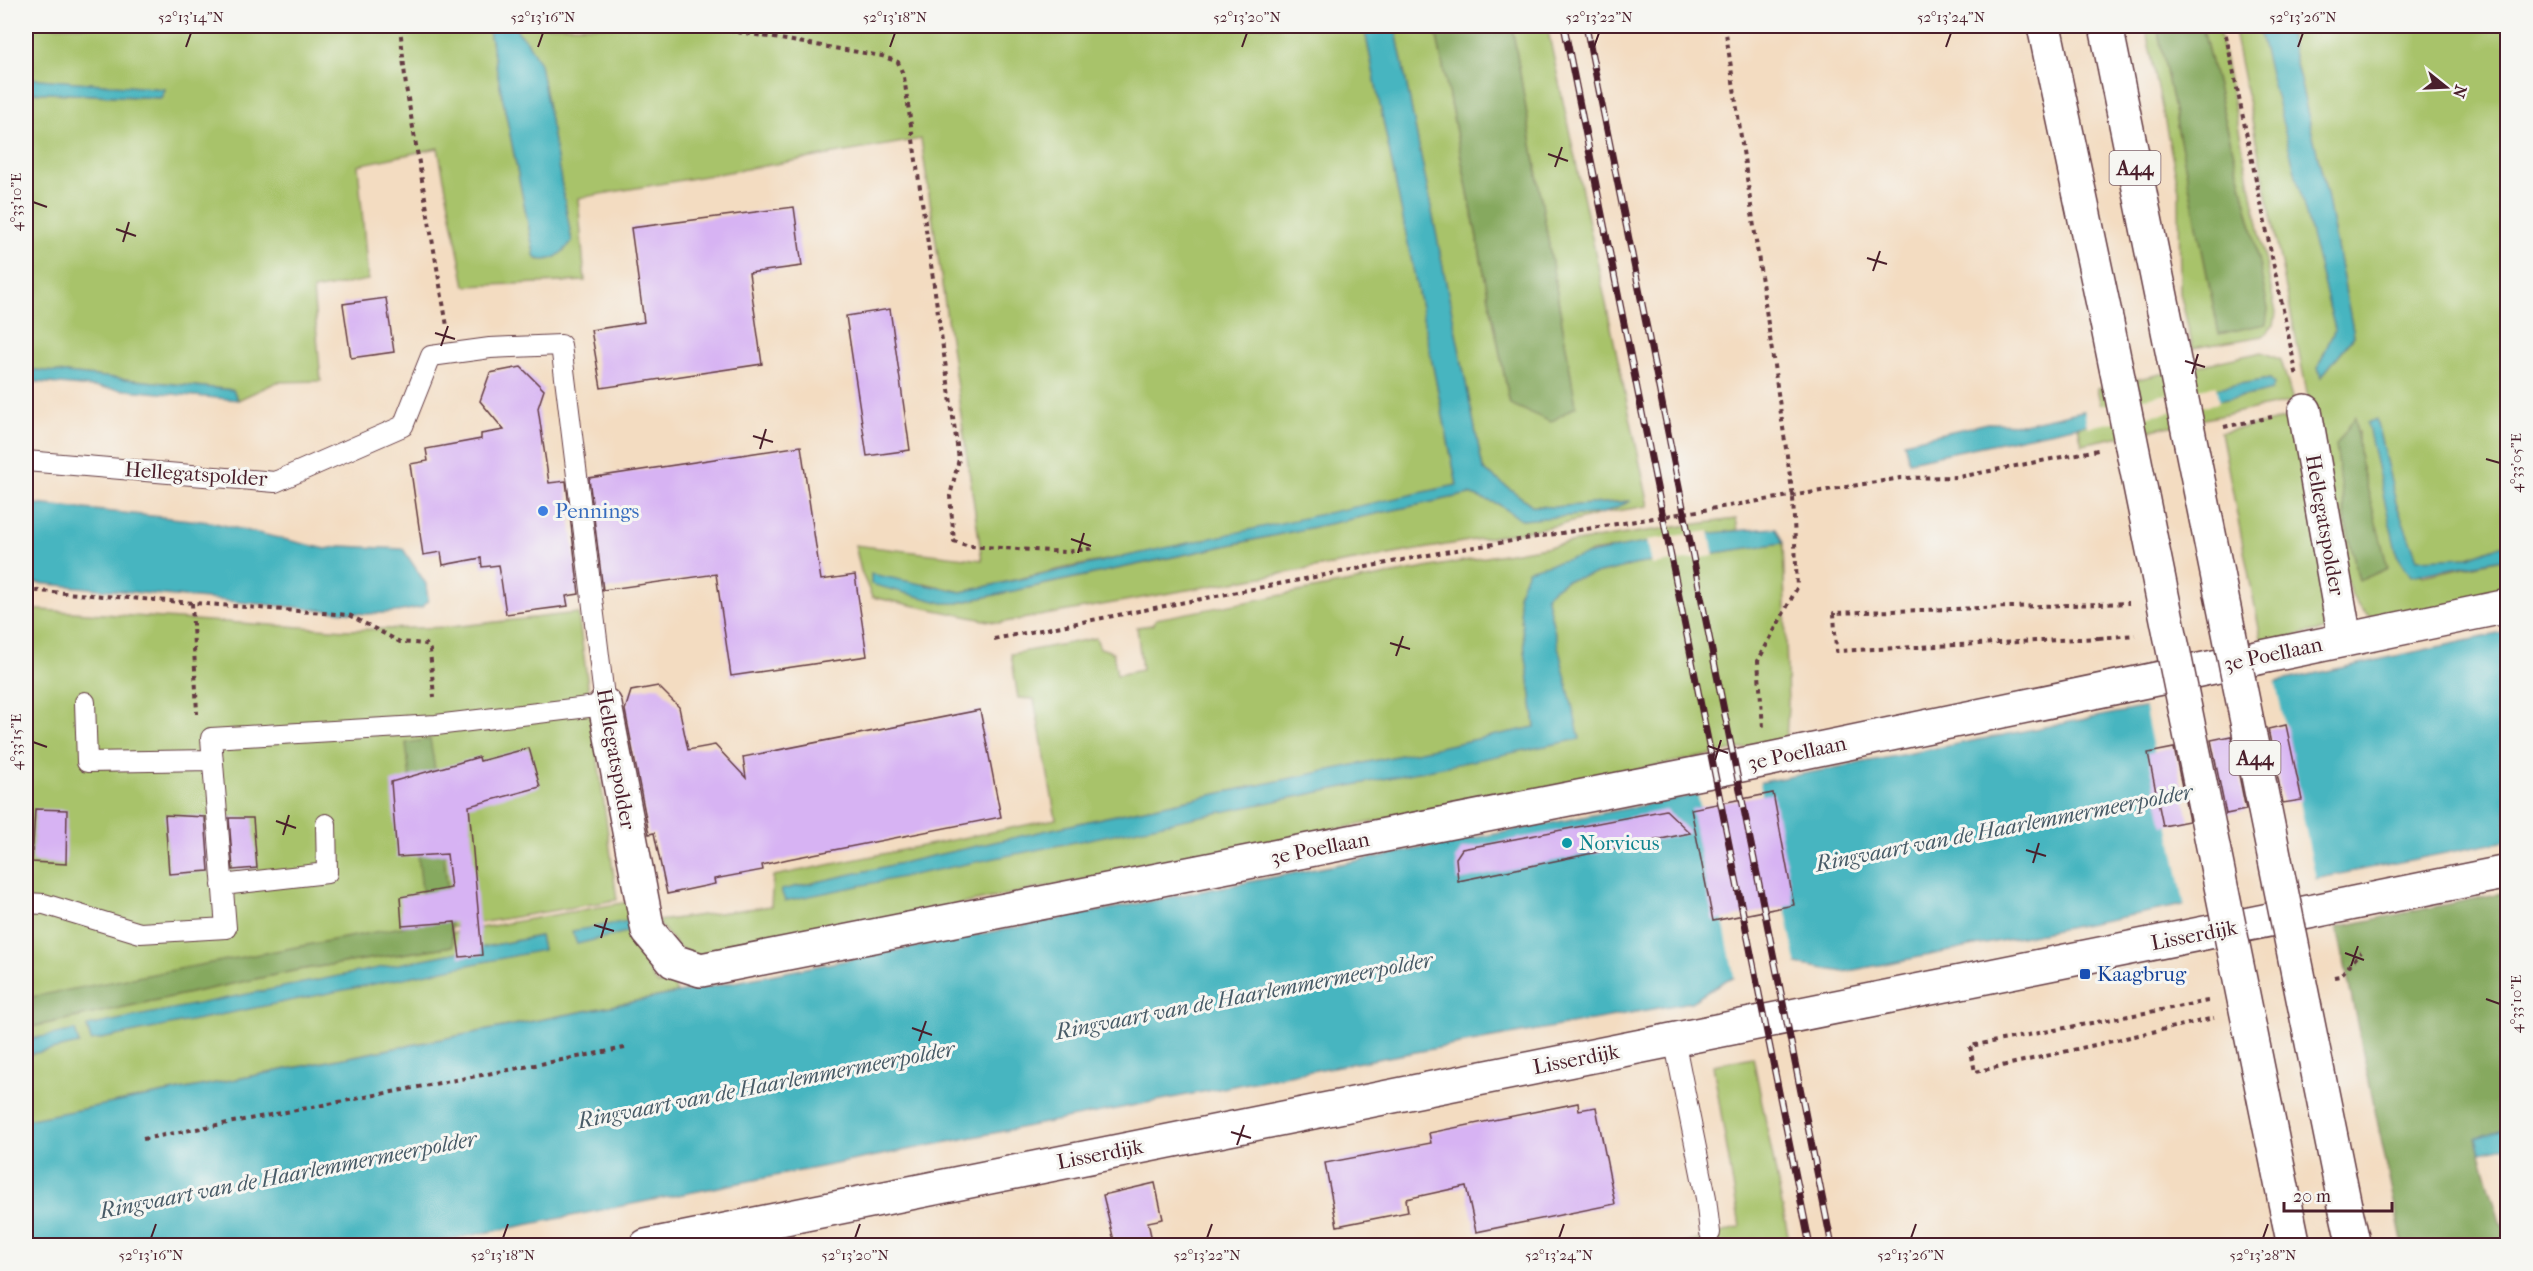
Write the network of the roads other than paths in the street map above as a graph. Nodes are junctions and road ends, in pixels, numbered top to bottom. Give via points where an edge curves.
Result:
1 (2044, 26) edge
2 (2106, 26) edge
3 (2305, 411) road end
4 (26, 460) edge
5 (2508, 606) edge
6 (2345, 639) junction
7 (85, 702) dead end
8 (605, 705) junction
9 (212, 760) junction
10 (326, 824) dead end
11 (2508, 872) edge
12 (222, 885) junction
13 (26, 903) edge
14 (979, 915) joint
15 (1674, 1039) junction
16 (2291, 1231) edge
17 (1710, 1233) dead end
18 (645, 1245) edge
19 (2354, 1245) edge

1 - 16 main road, A44, bridge
2 - 19 main road, A44, bridge
3 - 6 main road, Hellegatspolder
4 - 8 lane, Hellegatspolder via 275,482 403,426 431,356 561,345
5 - 6 main road, 3e Poellaan
6 - 14 main road, 3e Poellaan via 1766,760
7 - 9 lane via 87,762
8 - 9 lane via 436,725 211,738
8 - 14 main road, Hellegatspolder via 648,931 673,961 701,970
9 - 12 lane
10 - 12 lane via 327,873
11 - 15 main road, Lisserdijk
12 - 13 lane via 226,928 140,933 44,904
15 - 17 lane
15 - 18 main road, Lisserdijk

